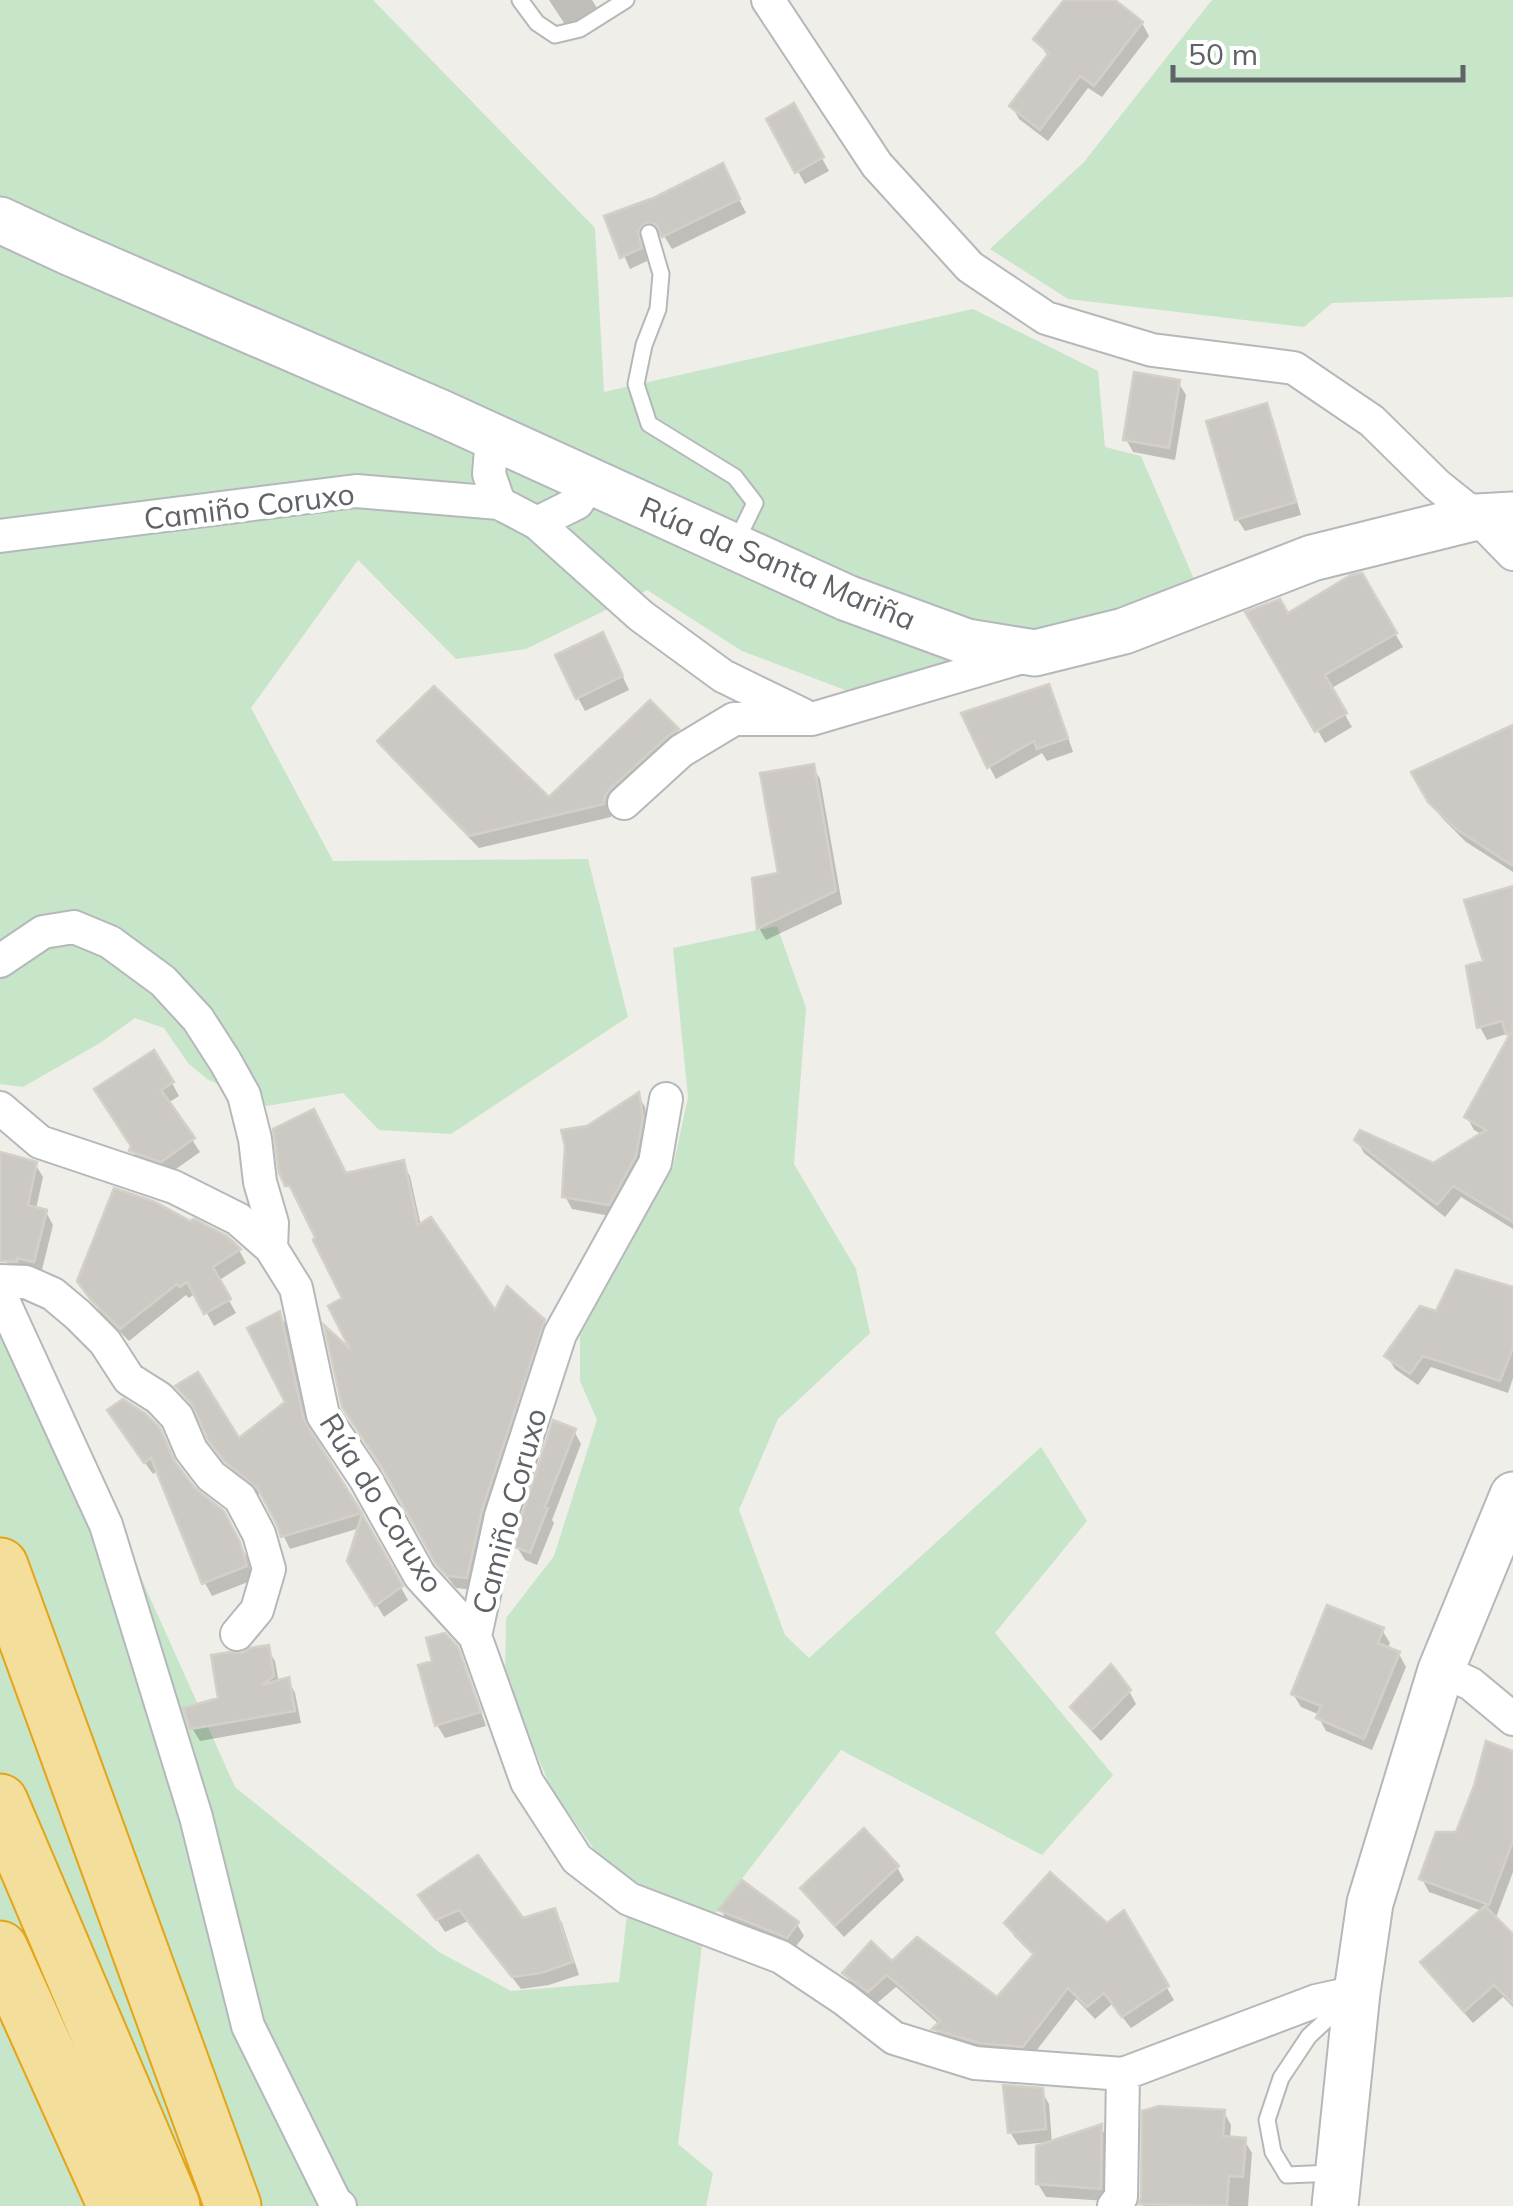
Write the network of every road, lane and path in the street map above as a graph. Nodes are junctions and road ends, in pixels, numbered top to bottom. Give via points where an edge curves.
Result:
1 (520, 0) edge
2 (626, 0) edge
3 (768, 0) edge
4 (0, 220) edge
5 (0, 233) edge
6 (650, 233) dead end
7 (69, 252) junction
8 (492, 436) junction
9 (591, 481) junction
10 (499, 504) junction
11 (1495, 516) edge
12 (537, 522) junction
13 (0, 536) edge
14 (734, 546) junction
15 (1513, 554) edge
16 (1035, 653) junction
17 (812, 719) junction
18 (624, 803) dead end
19 (0, 960) edge
20 (666, 1098) dead end
21 (0, 1108) edge
22 (271, 1248) junction
23 (0, 1280) edge
24 (0, 1294) edge
25 (1513, 1495) edge
26 (0, 1566) edge
27 (236, 1634) dead end
28 (475, 1636) junction
29 (1441, 1670) junction
30 (1513, 1720) edge
31 (0, 1802) edge
32 (0, 1948) edge
33 (1357, 1992) junction
34 (1123, 2074) junction
35 (1336, 2189) edge
36 (116, 2206) edge
37 (172, 2206) edge
38 (232, 2206) edge
39 (340, 2206) edge
40 (1114, 2206) edge

1 - 2 lane via 556,35 580,29
3 - 11 street via 877,165 970,267 1046,318 1152,350 1294,368 1372,421 1437,485
4 - 7 street, Rúa da Santa Mariña
5 - 7 street, Rúa da Santa Mariña
6 - 14 lane via 661,274 658,309 636,384 648,424 736,477 755,503
7 - 8 street, Rúa da Santa Mariña
8 - 9 street, Rúa da Santa Mariña
8 - 10 street via 490,474
9 - 12 street via 576,503
9 - 14 street, Rúa da Santa Mariña
10 - 12 street
10 - 13 street, Camiño Coruxo via 356,492
11 - 15 street
11 - 16 street, Rúa da Santa Mariña via 1312,558 1124,631
12 - 17 street via 641,616 723,676
14 - 16 street, Rúa da Santa Mariña via 846,598 968,642
16 - 17 street
17 - 18 street via 734,719 681,751
19 - 22 street, Rúa do Coruxo via 43,932 74,926 110,942 164,981 198,1019 244,1096 272,1223
20 - 28 street, Camiño Coruxo via 655,1163 560,1334 502,1516
21 - 22 street, Rúa do Coruxo via 40,1142 174,1187 238,1219
22 - 28 street, Rúa do Coruxo via 296,1288 323,1415 420,1576
23 - 27 street via 53,1294 78,1315 129,1379 176,1417 211,1476 240,1498 268,1569 257,1610
24 - 39 street via 106,1524 196,1817 248,2026
25 - 29 street
26 - 38 highway
28 - 34 street, Camiño Coruxo via 527,1782 577,1859 629,1899 781,1956 894,2038 975,2063
29 - 30 street via 1471,1684
29 - 33 street via 1370,1902
31 - 37 highway
32 - 36 highway
33 - 34 street, Camiño Coruxo via 1316,2001
33 - 35 street
33 - 35 lane via 1309,2036 1281,2078 1267,2120 1272,2152 1287,2175
34 - 40 street via 1121,2197

